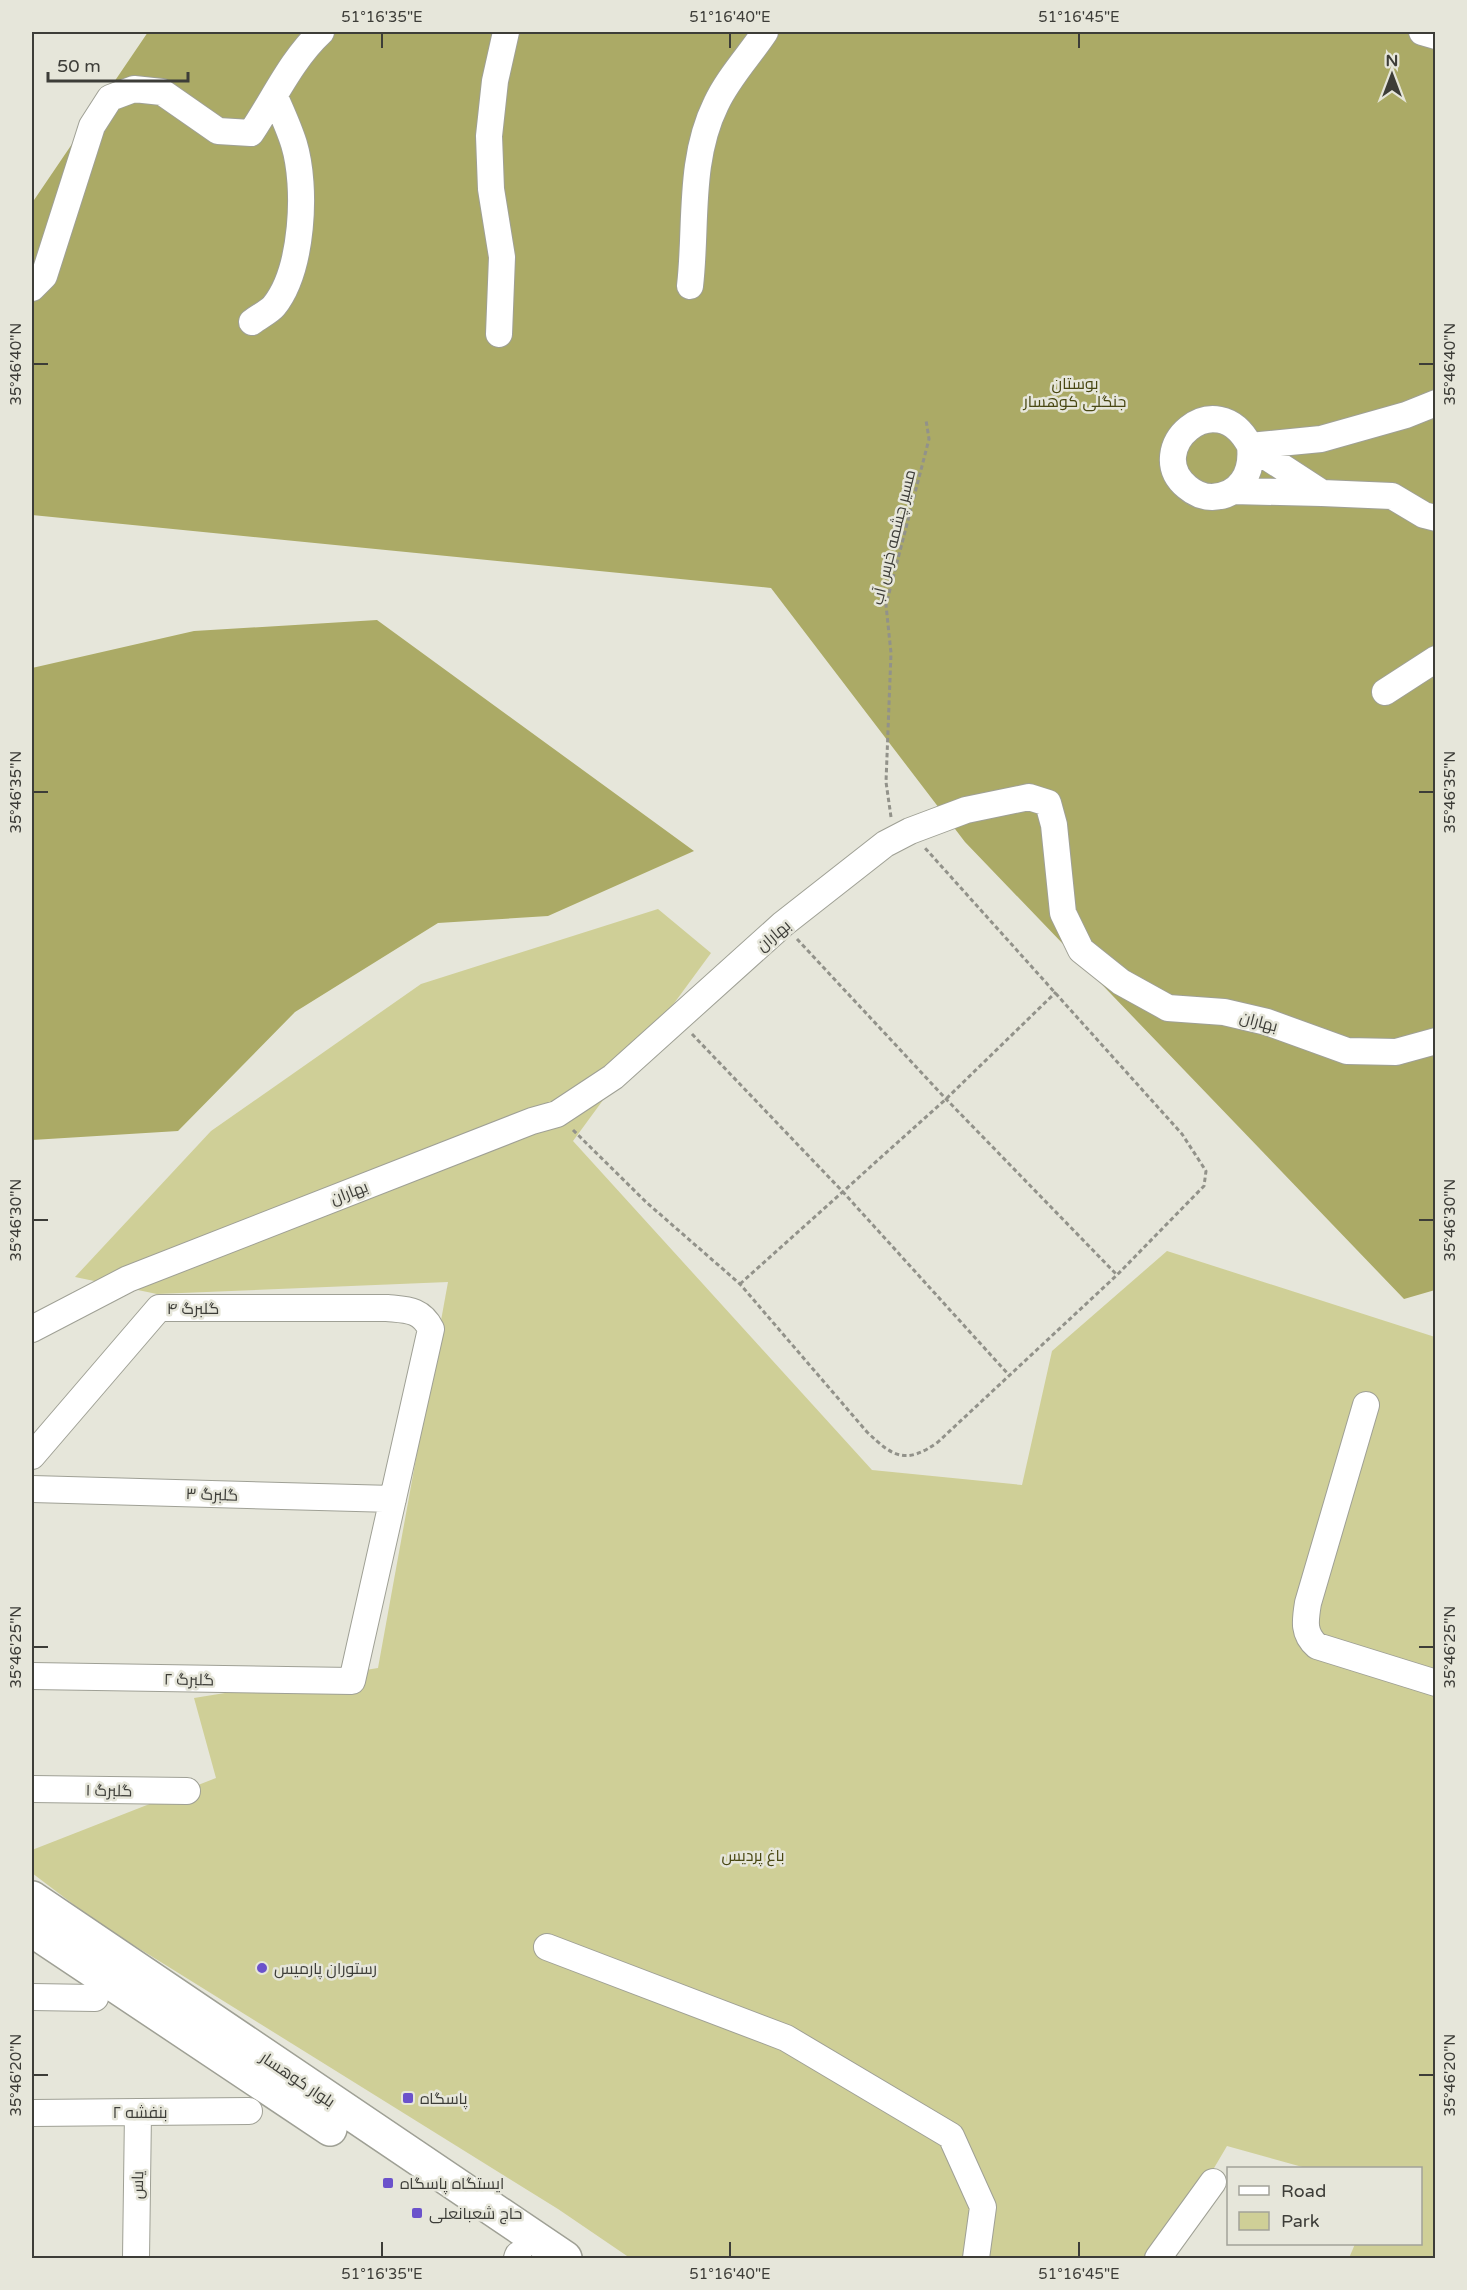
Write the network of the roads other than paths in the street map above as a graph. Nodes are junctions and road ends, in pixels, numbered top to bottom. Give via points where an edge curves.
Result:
1 (321, 32) edge
2 (506, 32) edge
3 (765, 32) edge
4 (1422, 32) edge
5 (1436, 36) edge
6 (275, 97) junction
7 (690, 286) dead end
8 (32, 288) edge
9 (252, 321) dead end
10 (499, 333) dead end
11 (1436, 403) edge
12 (1250, 446) junction
13 (1233, 491) junction
14 (1322, 493) junction
15 (1432, 522) edge
16 (1436, 659) edge
17 (1385, 692) dead end
18 (1436, 1041) edge
19 (32, 1329) edge
20 (1366, 1405) dead end
21 (32, 1456) edge
22 (32, 1489) edge
23 (393, 1499) junction
24 (32, 1676) edge
25 (1436, 1683) edge
26 (32, 1789) edge
27 (187, 1791) dead end
28 (32, 1898) edge
29 (32, 1930) edge
30 (547, 1947) dead end
31 (32, 1997) edge
32 (95, 1998) dead end
33 (249, 2111) dead end
34 (138, 2112) junction
35 (32, 2113) edge
36 (1213, 2182) dead end
37 (520, 2257) edge
38 (136, 2259) edge
39 (564, 2259) edge
40 (976, 2259) edge
41 (1158, 2259) edge

1 - 6 street via 293,64
2 - 10 street via 489,136 491,189 502,256
3 - 7 street via 715,105 704,138 692,220 695,244
4 - 5 street
6 - 8 street via 251,133 218,131 162,92 134,89 110,98 92,126 44,276
6 - 9 street via 294,145 300,175 301,216 288,278 274,306
11 - 12 street via 1321,439
12 - 13 street via 1249,471
12 - 13 street via 1235,426 1212,419 1188,427 1174,447 1176,473 1194,493 1207,497
12 - 14 street
13 - 14 street
14 - 15 street via 1392,496
16 - 17 street
18 - 19 street, بهاران via 1396,1052 1347,1051 1267,1022 1224,1012 1168,1008 1121,982 1081,950 1063,913 1048,803 1029,797 1008,801 966,810 902,835 783,924 613,1077 557,1114 128,1279
20 - 25 street via 1308,1603 1308,1638 1317,1646
21 - 23 street, گلبرگ ۴ via 159,1308 415,1311 425,1317 430,1329
22 - 23 street, گلبرگ ۳
23 - 24 street, گلبرگ ۲ via 352,1681
26 - 27 street, گلبرگ ۱
28 - 39 main road, بلوار کوهسار
29 - 37 main road, بلوار کوهسار
30 - 40 street via 786,2038 951,2136 982,2207
31 - 32 street
33 - 34 street, بنفشه ۲
34 - 35 street, بنفشه ۲
34 - 38 street, یاس
36 - 41 street

